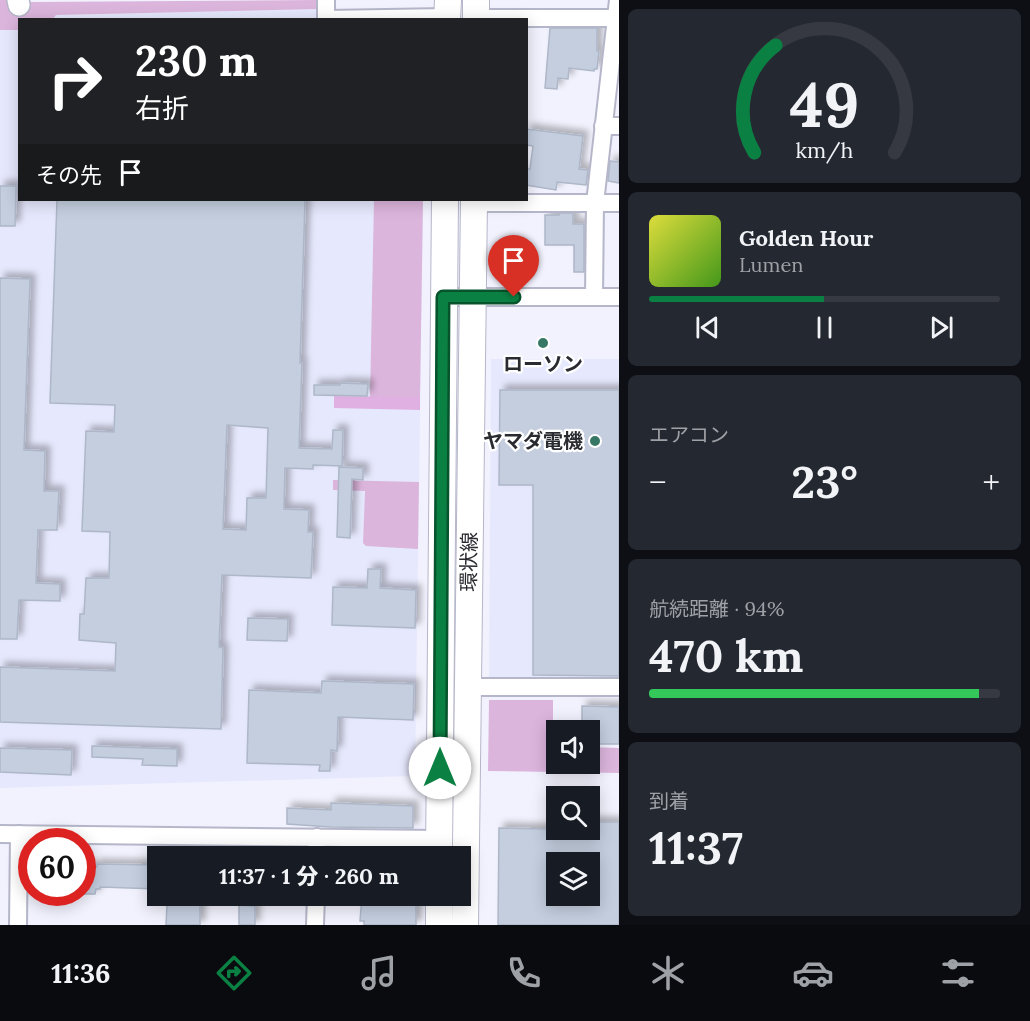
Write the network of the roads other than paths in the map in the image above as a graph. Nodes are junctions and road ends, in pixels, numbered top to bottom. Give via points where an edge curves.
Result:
1 (326, 0) edge
2 (618, 0) edge
3 (448, 12) edge
4 (476, 12) edge
5 (326, 18) edge
6 (343, 18) edge
7 (617, 18) edge
8 (611, 126) edge
9 (445, 201) edge
10 (474, 201) edge
11 (619, 202) edge
12 (595, 203) junction
13 (443, 297) junction
14 (473, 297) junction
15 (594, 297) junction
16 (619, 297) edge
17 (467, 687) junction
18 (619, 687) edge
19 (0, 834) edge
20 (18, 834) edge
21 (96, 835) edge
22 (317, 837) junction
23 (317, 846) edge
24 (417, 846) edge
25 (439, 846) edge
26 (18, 906) edge
27 (316, 906) edge
28 (439, 906) edge
29 (18, 925) edge
30 (315, 925) edge
31 (439, 925) edge
32 (465, 925) edge

1 - 5 street
2 - 7 street
3 - 6 street
4 - 7 street
7 - 8 street
8 - 12 street
9 - 13 main road, 環状線
10 - 12 street
10 - 14 main road, 環状線
11 - 12 street
12 - 15 street
13 - 14 street
13 - 25 main road, 環状線
14 - 15 street
14 - 17 main road, 環状線
15 - 16 street
17 - 18 street
17 - 32 main road, 環状線
19 - 20 street
21 - 22 street
22 - 23 street
22 - 24 street
26 - 29 street
27 - 30 street
28 - 31 main road

